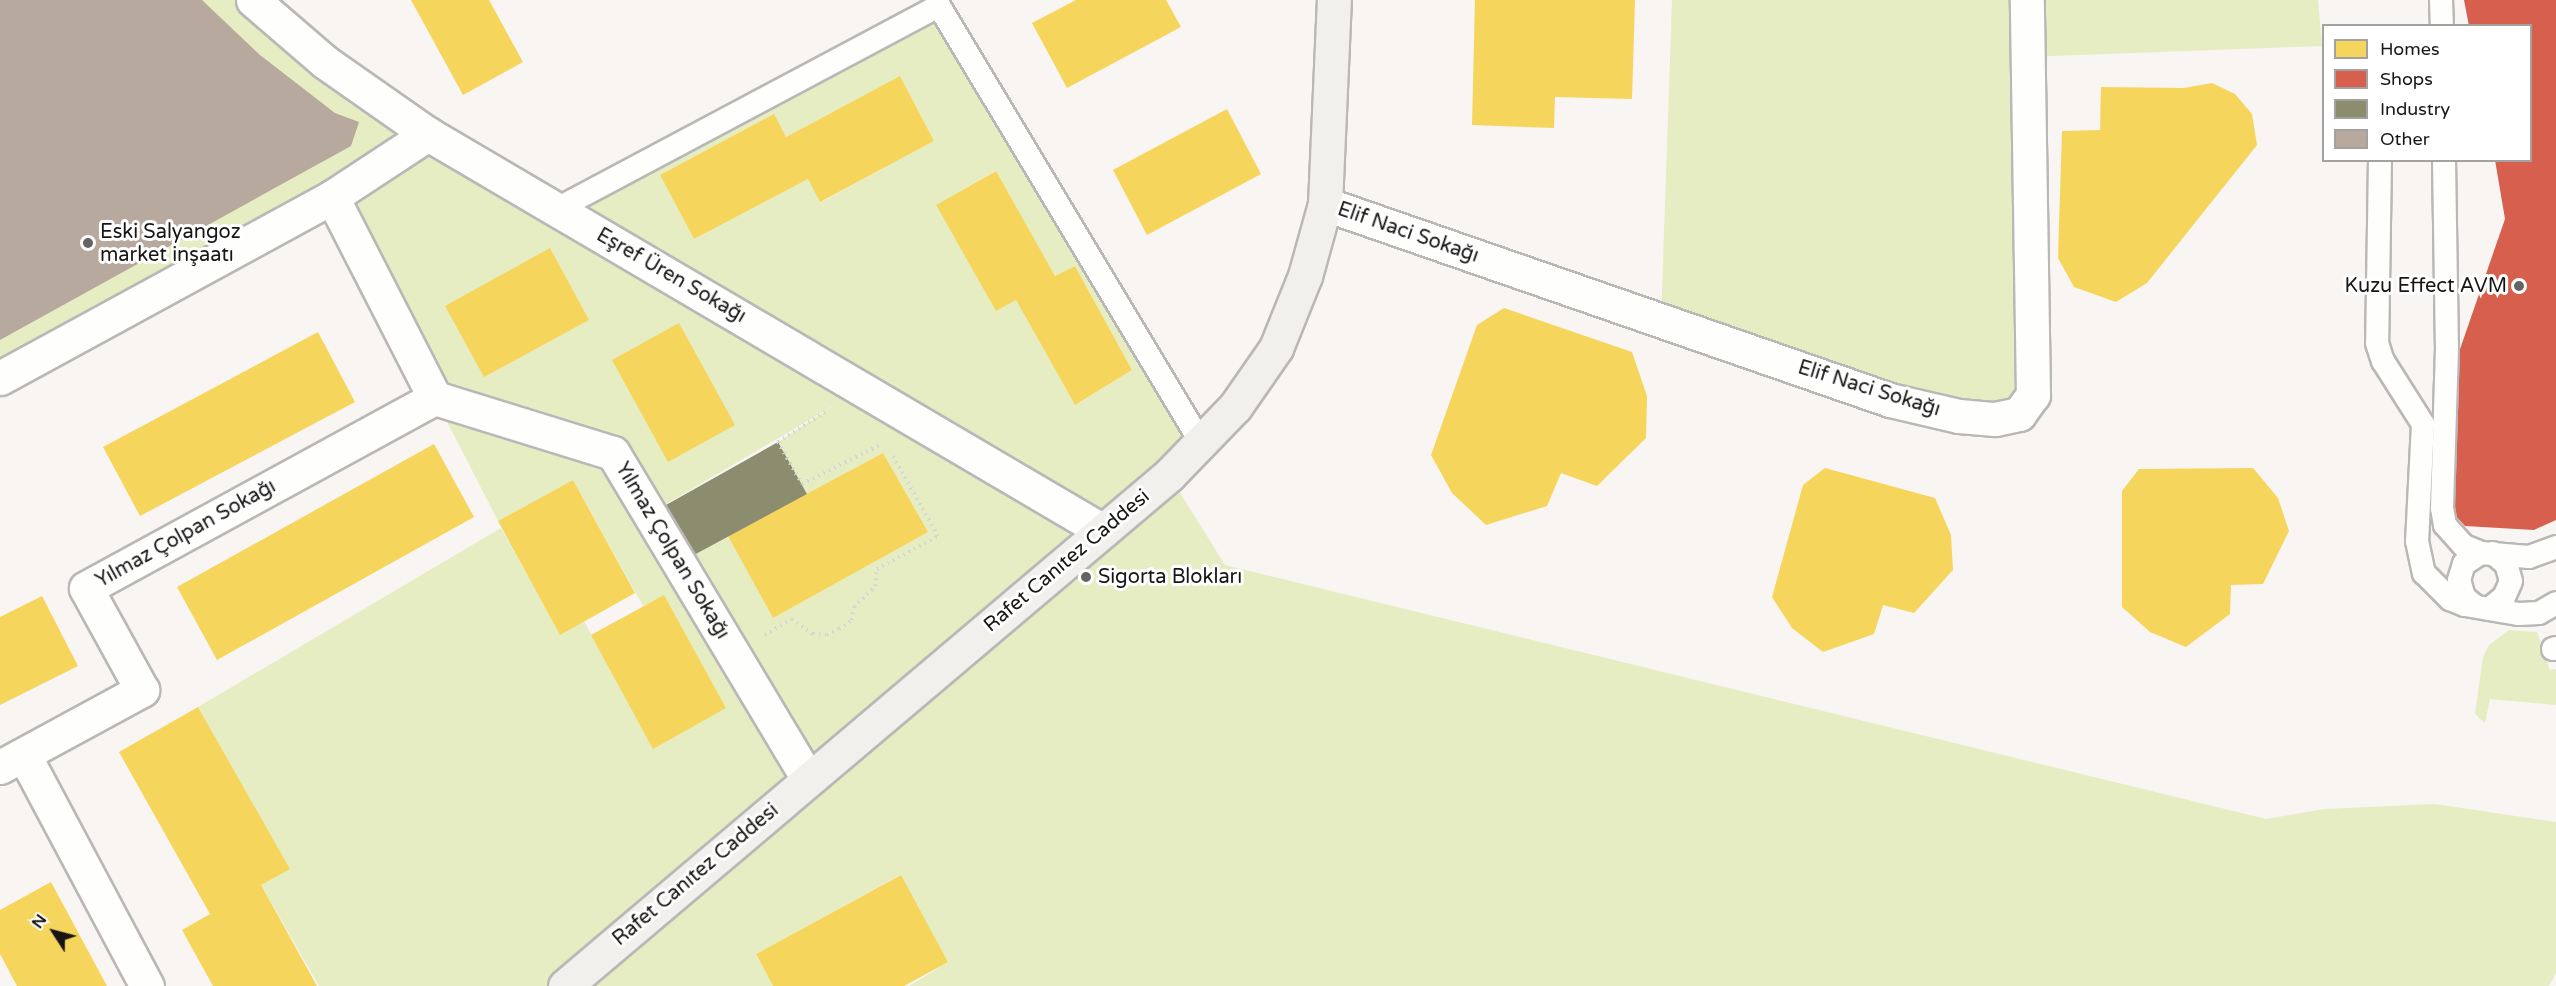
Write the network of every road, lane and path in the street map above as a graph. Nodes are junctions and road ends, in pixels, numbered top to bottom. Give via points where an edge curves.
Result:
1 (253, 0) edge
2 (1334, 0) edge
3 (2026, 0) edge
4 (2441, 0) edge
5 (2442, 24) edge
6 (428, 134) junction
7 (2380, 162) edge
8 (2444, 162) edge
9 (332, 197) junction
10 (1325, 204) junction
11 (555, 210) junction
12 (0, 378) edge
13 (863, 388) junction
14 (435, 398) junction
15 (1202, 444) junction
16 (1103, 531) junction
17 (2556, 547) edge
18 (2487, 553) junction
19 (2556, 603) edge
20 (2482, 608) junction
21 (792, 619) dead end
22 (12, 761) edge
23 (808, 779) junction
24 (147, 986) edge
25 (565, 986) edge

1 - 6 street, Eşref Üren Sokağı via 325,63
2 - 10 street, Rafet Canıtez Caddesi
3 - 10 street, Elif Naci Sokağı via 2033,395 2019,414 1995,419 1959,416 1890,400
4 - 5 lane
6 - 9 street
6 - 11 street, Eşref Üren Sokağı
7 - 20 lane via 2376,334 2383,361 2424,424 2418,559 2435,586 2450,599
8 - 18 lane via 2447,348 2442,508 2452,536 2463,546
9 - 12 street
9 - 14 street
10 - 15 street, Rafet Canıtez Caddesi via 1305,276 1276,348 1235,407
11 - 13 street, Eşref Üren Sokağı
11 - 15 lane via 939,6
13 - 16 street, Eşref Üren Sokağı
13 - 21 path via 778,442 802,484 885,442 939,536 877,569 876,586 855,607 852,620 839,629 827,635 813,634
14 - 22 street, Yılmaz Çolpan Sokağı via 87,588 142,690
14 - 23 street, Yılmaz Çolpan Sokağı via 613,453
15 - 16 street, Rafet Canıtez Caddesi
16 - 23 street, Rafet Canıtez Caddesi
17 - 18 lane via 2529,557
18 - 20 lane via 2464,564 2459,580 2464,597
18 - 20 lane via 2506,564 2511,581 2504,597
19 - 20 lane via 2538,613
22 - 24 street
23 - 25 street, Rafet Canıtez Caddesi

